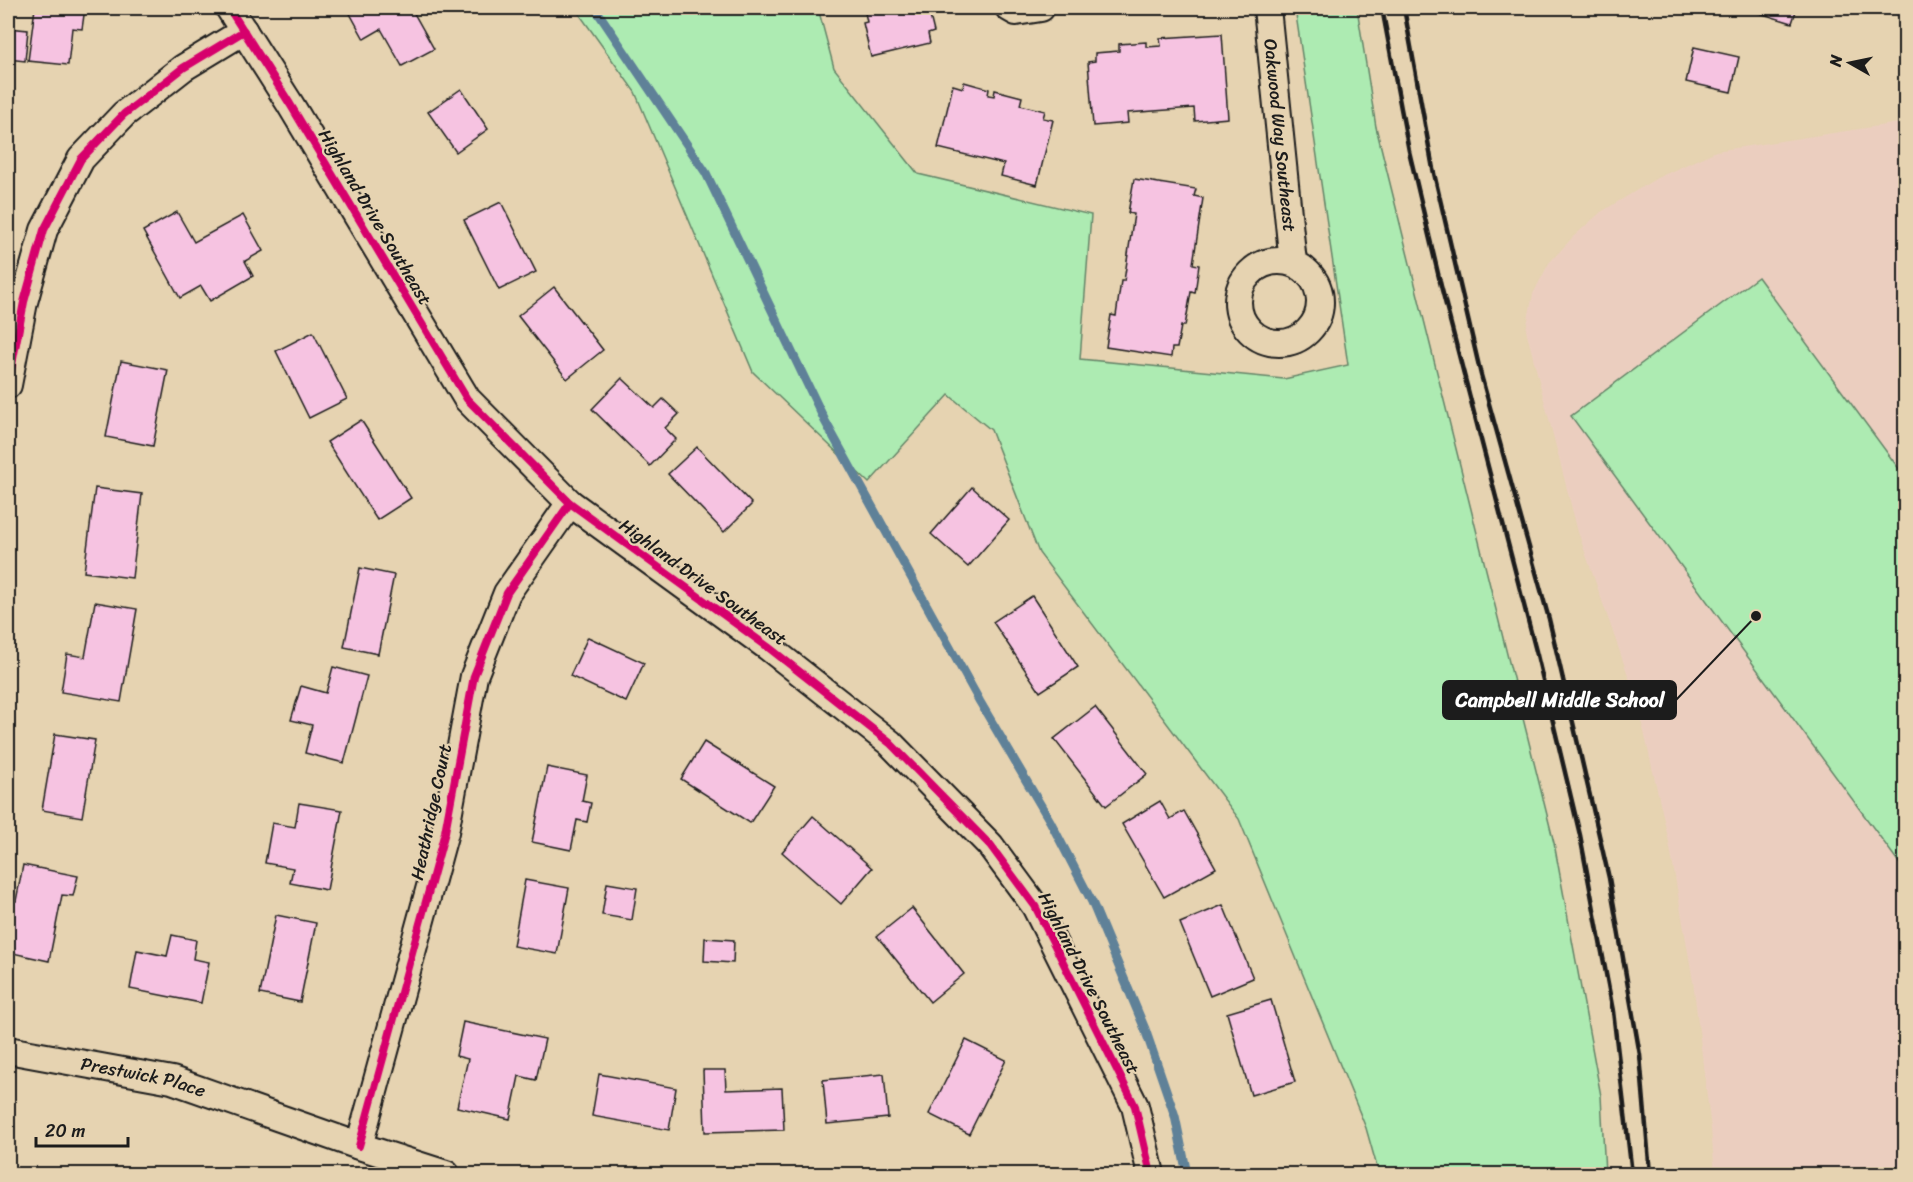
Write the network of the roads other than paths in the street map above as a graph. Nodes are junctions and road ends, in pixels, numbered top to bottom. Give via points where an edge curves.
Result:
1 (229, 8) edge
2 (1009, 8) edge
3 (1041, 8) edge
4 (1267, 8) edge
5 (244, 31) junction
6 (1293, 263) dead end
7 (8, 385) edge
8 (570, 503) junction
9 (8, 1050) edge
10 (359, 1146) junction
11 (446, 1174) edge
12 (1151, 1174) edge

1 - 5 street, Highland Drive Southeast
2 - 3 street via 1016,12
4 - 6 street, Oakwood Way Southeast
5 - 7 street via 183,68 124,114 81,159 44,230 24,302
5 - 8 street, Highland Drive Southeast via 467,399
8 - 10 street, Heathridge Court via 507,593 474,676 445,832
8 - 12 street, Highland Drive Southeast via 768,647 890,743 990,845 1035,906 1135,1106
9 - 10 street, Prestwick Place via 172,1080
10 - 11 street, Prestwick Place

